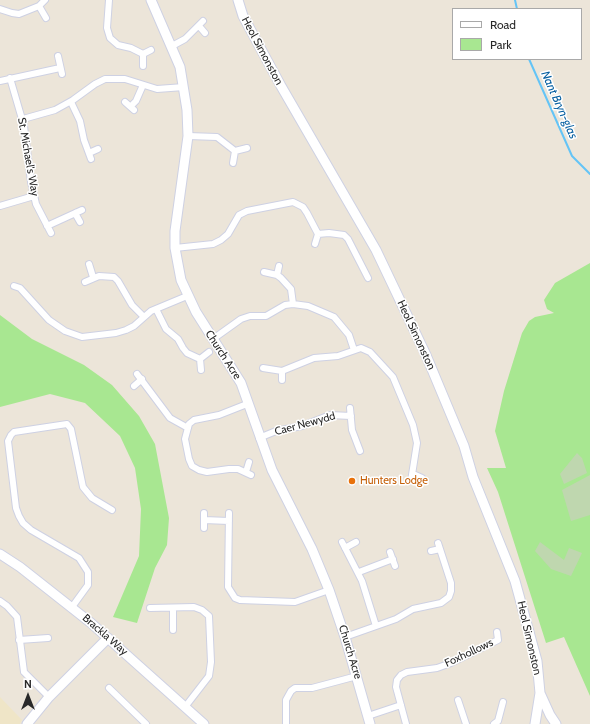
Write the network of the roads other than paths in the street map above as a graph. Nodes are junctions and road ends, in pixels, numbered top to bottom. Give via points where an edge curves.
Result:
1 (45, 0) edge
2 (109, 0) edge
3 (151, 0) edge
4 (238, 0) edge
5 (38, 6) junction
6 (0, 8) edge
7 (46, 18) dead end
8 (203, 20) dead end
9 (199, 26) junction
10 (206, 33) dead end
11 (172, 46) junction
12 (152, 50) dead end
13 (143, 54) junction
14 (58, 56) dead end
15 (143, 66) dead end
16 (10, 78) junction
17 (0, 81) edge
18 (143, 85) junction
19 (184, 88) junction
20 (70, 102) junction
21 (125, 102) dead end
22 (23, 120) junction
23 (188, 136) junction
24 (247, 148) dead end
25 (98, 150) dead end
26 (235, 151) junction
27 (233, 163) dead end
28 (34, 196) junction
29 (0, 206) edge
30 (82, 210) dead end
31 (75, 213) junction
32 (80, 222) dead end
33 (47, 226) junction
34 (51, 233) dead end
35 (318, 234) junction
36 (315, 244) dead end
37 (176, 248) junction
38 (89, 264) dead end
39 (279, 266) dead end
40 (264, 272) dead end
41 (276, 275) junction
42 (94, 277) junction
43 (368, 278) dead end
44 (85, 282) dead end
45 (14, 286) dead end
46 (187, 296) junction
47 (293, 304) junction
48 (156, 309) junction
49 (144, 317) junction
50 (213, 339) junction
51 (354, 350) junction
52 (209, 352) dead end
53 (200, 359) junction
54 (263, 368) dead end
55 (200, 370) dead end
56 (282, 371) junction
57 (137, 374) dead end
58 (142, 380) junction
59 (282, 380) dead end
60 (134, 386) dead end
61 (247, 404) junction
62 (350, 408) dead end
63 (350, 416) junction
64 (188, 428) junction
65 (259, 438) junction
66 (360, 450) dead end
67 (249, 462) dead end
68 (413, 474) junction
69 (422, 478) dead end
70 (411, 481) dead end
71 (112, 510) dead end
72 (229, 513) dead end
73 (229, 521) junction
74 (204, 528) dead end
75 (356, 542) dead end
76 (390, 552) dead end
77 (431, 552) dead end
78 (0, 554) edge
79 (393, 559) junction
80 (395, 566) dead end
81 (359, 572) junction
82 (329, 590) junction
83 (0, 601) edge
84 (72, 607) junction
85 (150, 608) dead end
86 (173, 608) junction
87 (376, 626) junction
88 (173, 630) dead end
89 (497, 632) dead end
90 (345, 637) junction
91 (48, 638) dead end
92 (108, 638) junction
93 (19, 640) junction
94 (357, 676) junction
95 (110, 688) dead end
96 (540, 693) junction
97 (49, 697) junction
98 (458, 700) dead end
99 (503, 702) dead end
100 (401, 705) junction
101 (185, 707) junction
102 (369, 720) edge
103 (27, 724) edge
104 (146, 724) edge
105 (204, 724) edge
106 (286, 724) edge
107 (406, 724) edge
108 (466, 724) edge
109 (494, 724) edge
110 (535, 724) edge
111 (556, 724) edge

1 - 5 street
2 - 13 street via 107,28 110,38 118,45
3 - 11 street, Church Acre
4 - 96 street, Heol Simonston via 243,16 281,86 376,250 426,355 464,446 475,483 515,581 537,661
5 - 6 street via 19,14
5 - 7 street
8 - 9 street
9 - 10 street
9 - 11 street via 185,39
11 - 19 street, Church Acre
12 - 13 street
13 - 15 street
14 - 16 street via 61,71
16 - 17 street
16 - 22 street, St. Michael's Way
18 - 19 street via 161,90
18 - 20 street via 125,79 105,79
18 - 21 street via 133,108
19 - 23 street, Church Acre via 188,110
20 - 22 street via 55,110
20 - 25 street via 80,121 90,156
22 - 28 street, St. Michael's Way
23 - 26 street via 217,137
23 - 37 street, Church Acre via 175,231
24 - 26 street
26 - 27 street
28 - 29 street
28 - 33 street, St. Michael's Way
30 - 31 street
31 - 32 street
31 - 33 street
33 - 34 street, St. Michael's Way
35 - 36 street
35 - 37 street via 303,207 286,202 239,215 228,234 214,244
35 - 43 street via 344,235
37 - 46 street, Church Acre via 181,280
38 - 42 street
39 - 41 street
40 - 41 street
41 - 47 street via 291,290
42 - 44 street
42 - 49 street via 114,277
45 - 49 street via 20,288 65,331 82,337 126,330
46 - 48 street
46 - 50 street, Church Acre
47 - 50 street via 285,305 266,316 241,319
47 - 51 street via 308,306 334,317 350,335
48 - 49 street
48 - 53 street via 166,329 178,339 187,353
50 - 61 street, Church Acre via 241,383
51 - 56 street via 338,356 314,358
51 - 68 street via 365,349 370,352 388,371 399,389 416,434
52 - 53 street
53 - 55 street
54 - 56 street
56 - 59 street
57 - 58 street
58 - 60 street
58 - 64 street via 170,418
61 - 64 street via 219,415 200,418 189,424
61 - 65 street, Church Acre
62 - 63 street, Caer Newydd
63 - 65 street, Caer Newydd via 330,415
63 - 66 street, Caer Newydd via 353,436
64 - 67 street via 186,450 192,466 207,472 230,468 249,474
65 - 82 street, Church Acre
68 - 69 street
68 - 70 street
71 - 84 street via 92,498 83,487 71,429 67,424 14,432 11,435 8,441 19,516 30,530 79,558 88,572 88,585
72 - 73 street
73 - 74 street via 204,516
73 - 82 street via 228,587 235,598 295,602
75 - 81 street via 344,545
76 - 79 street
77 - 87 street via 439,546 452,584 449,597 441,603 413,609
78 - 84 street, Brackla Way
79 - 80 street
79 - 81 street
81 - 87 street
82 - 90 street, Church Acre
83 - 93 street via 17,617
84 - 92 street, Brackla Way
85 - 86 street
86 - 88 street
86 - 101 street via 194,607 209,616 209,676
87 - 90 street
89 - 100 street, Foxhollows via 499,643 444,665 401,675 396,687
90 - 94 street, Church Acre
91 - 93 street
92 - 97 street
92 - 101 street, Brackla Way
93 - 97 street via 24,672
94 - 102 street, Church Acre
94 - 106 street via 312,688 295,688 286,700
95 - 104 street
96 - 110 street, Heol Simonston
96 - 111 street, Heol Simonston
97 - 103 street
98 - 108 street
99 - 109 street via 498,721
100 - 102 street
100 - 107 street, Foxhollows
101 - 105 street, Brackla Way

